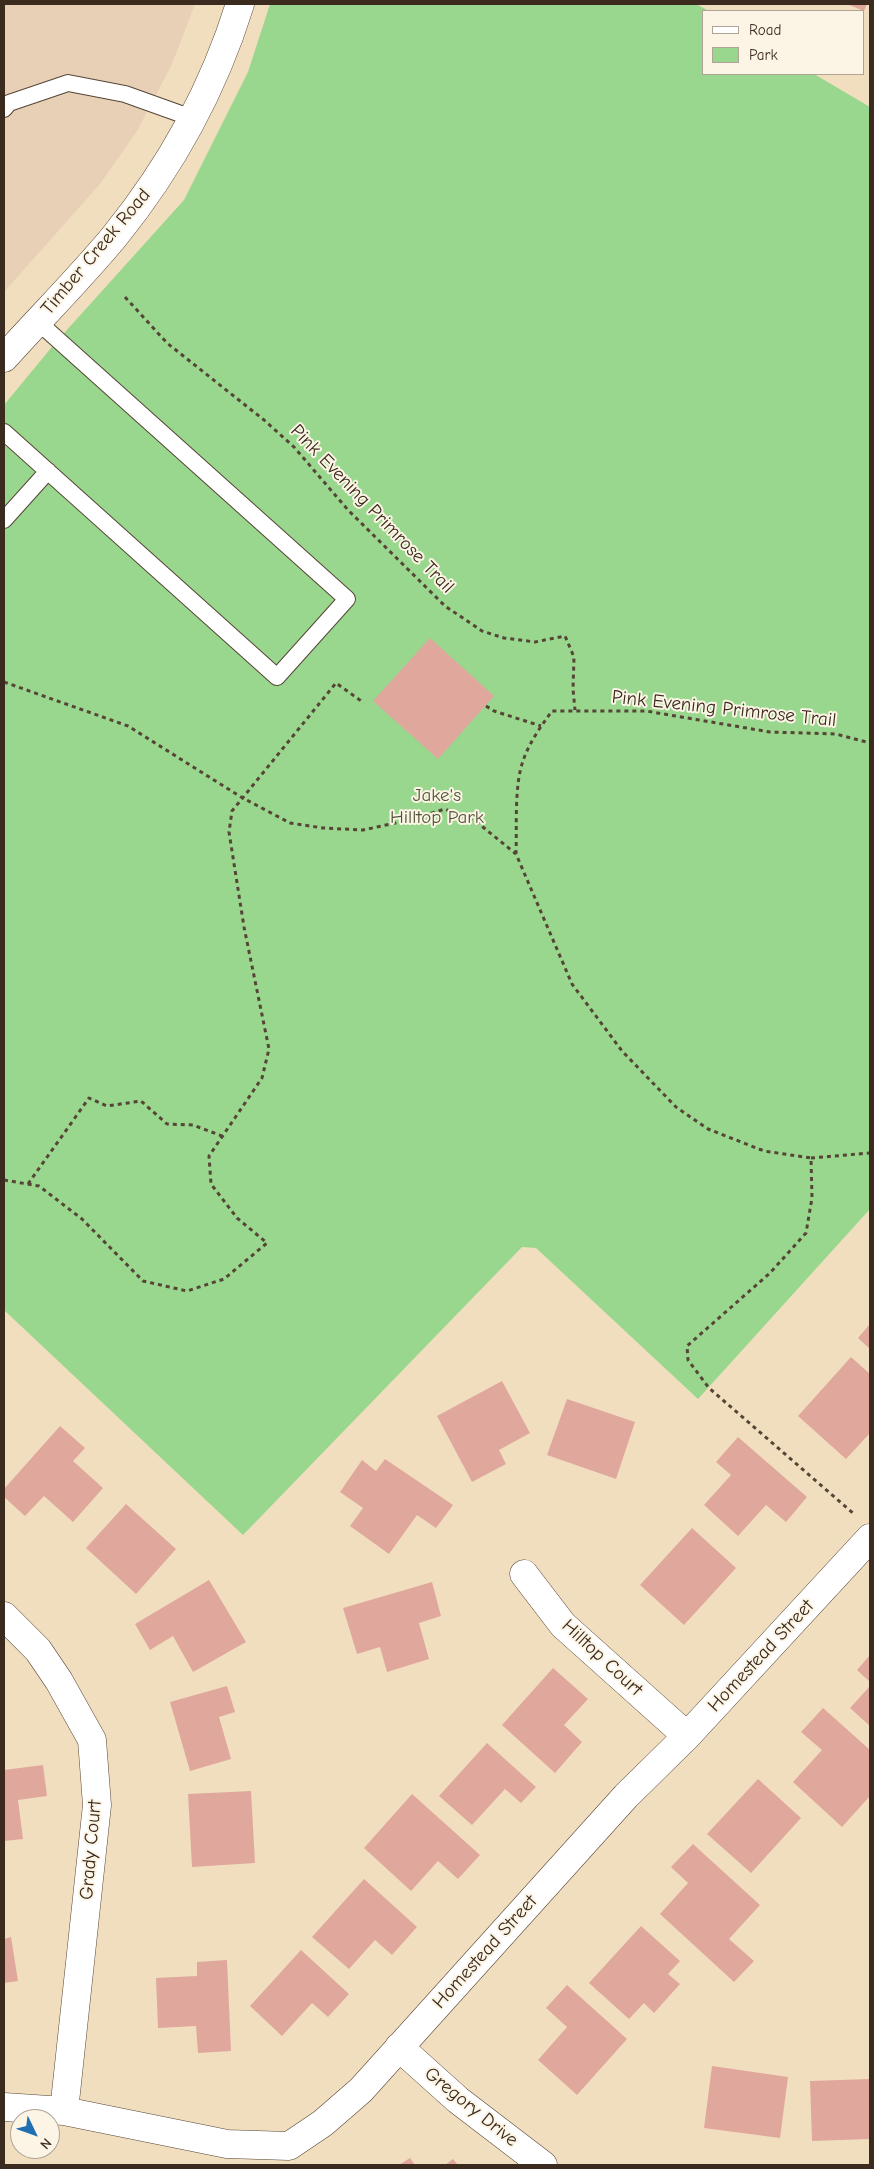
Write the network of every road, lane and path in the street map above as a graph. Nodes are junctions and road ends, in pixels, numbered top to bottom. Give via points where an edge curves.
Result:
1 (240, 4) edge
2 (4, 109) edge
3 (192, 118) junction
4 (125, 296) dead end
5 (37, 321) junction
6 (4, 358) edge
7 (4, 432) edge
8 (48, 471) junction
9 (4, 520) edge
10 (4, 682) edge
11 (364, 703) dead end
12 (486, 706) dead end
13 (575, 710) junction
14 (541, 726) junction
15 (870, 743) edge
16 (242, 797) junction
17 (516, 854) junction
18 (222, 1136) junction
19 (870, 1153) edge
20 (811, 1158) junction
21 (4, 1180) edge
22 (28, 1184) junction
23 (864, 1528) edge
24 (524, 1574) dead end
25 (4, 1616) edge
26 (687, 1736) junction
27 (399, 2047) junction
28 (4, 2107) edge
29 (64, 2111) junction
30 (543, 2165) edge

1 - 3 street, Timber Creek Road via 207,93
2 - 3 lane via 10,103 68,83 125,94
3 - 5 street, Timber Creek Road via 151,188 114,237
4 - 13 path, Pink Evening Primrose Trail via 167,343 294,447 348,510 446,606 482,631 504,638 535,642 565,636 574,657
5 - 6 street, Timber Creek Road
5 - 8 lane via 347,599 277,677
7 - 8 lane
8 - 9 lane
10 - 16 path, Pink Evening Primrose Trail via 128,726
11 - 16 path via 336,683
12 - 14 path
13 - 14 path, Pink Evening Primrose Trail via 552,710
13 - 15 path, Pink Evening Primrose Trail via 646,710 770,732 836,734
14 - 17 path, Pink Evening Primrose Trail via 522,762
16 - 17 path, Pink Evening Primrose Trail via 290,823 323,828 363,830 445,809 478,823
16 - 18 path via 232,811 229,832 269,1049 262,1078
17 - 20 path, Pink Evening Primrose Trail via 572,984 629,1058 676,1107 708,1129 764,1151
18 - 22 path via 193,1125 167,1124 141,1101 107,1106 89,1098
18 - 22 path via 209,1156 212,1184 237,1218 267,1244 224,1278 187,1291 143,1281 82,1218 39,1186
19 - 20 path, Pink Evening Primrose Trail
20 - 23 path via 812,1198 806,1233 770,1273 687,1346 688,1360 708,1388
21 - 22 path
23 - 26 street, Homestead Street
24 - 26 street, Hilltop Court via 564,1625
25 - 29 street, Grady Court via 38,1650 60,1681 92,1740 97,1806
26 - 27 street, Homestead Street via 626,1796
27 - 29 street, Homestead Street via 361,2090 324,2123 289,2146 226,2144
27 - 30 street, Gregory Drive via 458,2100
28 - 29 street, Homestead Street

